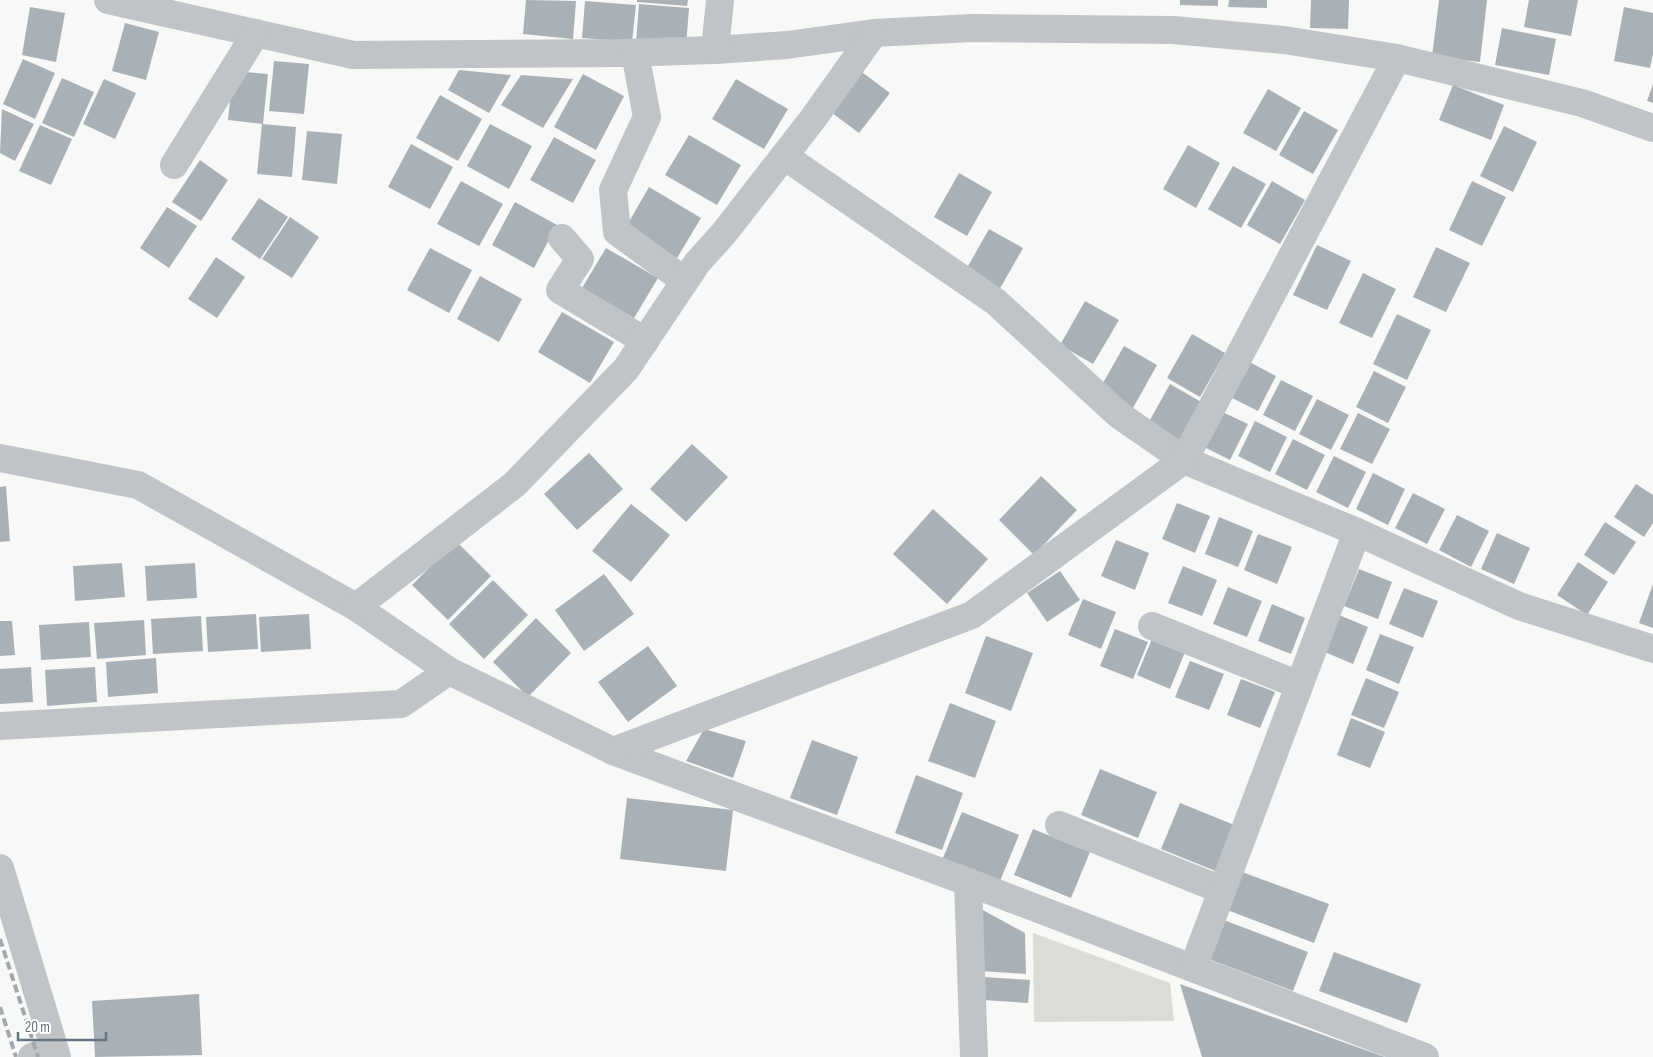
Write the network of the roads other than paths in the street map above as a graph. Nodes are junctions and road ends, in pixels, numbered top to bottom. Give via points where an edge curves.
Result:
1 (108, 0) edge
2 (720, 0) edge
3 (256, 33) junction
4 (874, 33) junction
5 (715, 50) junction
6 (635, 53) junction
7 (1397, 58) junction
8 (1653, 128) edge
9 (784, 156) junction
10 (174, 165) dead end
11 (562, 238) dead end
12 (685, 281) junction
13 (645, 341) junction
14 (0, 458) edge
15 (1184, 460) junction
16 (1356, 532) junction
17 (356, 607) junction
18 (1152, 626) dead end
19 (1653, 649) edge
20 (448, 671) junction
21 (1299, 685) junction
22 (0, 726) edge
23 (613, 751) junction
24 (1060, 825) dead end
25 (0, 868) edge
26 (968, 882) junction
27 (1222, 890) junction
28 (1193, 968) junction
29 (48, 1054) edge
30 (974, 1057) edge
31 (1425, 1057) edge

1 - 3 street
2 - 5 street
3 - 6 street via 353,55
3 - 10 street
4 - 5 street via 787,45
4 - 7 street via 972,28 1173,30 1284,40
4 - 9 street
5 - 6 street
6 - 12 street via 647,117 613,190 617,232
7 - 8 street via 1582,103
7 - 15 street
9 - 12 street
9 - 15 street via 996,302 1119,415
11 - 13 street via 580,259 560,290
12 - 13 street
13 - 17 street via 626,369 515,484
14 - 17 street via 138,486
15 - 16 street
15 - 23 street via 972,615
16 - 19 street via 1519,606
16 - 21 street
17 - 20 street
18 - 21 street
20 - 22 street via 401,704
20 - 23 street
21 - 27 street
23 - 26 street
24 - 27 street
25 - 29 street
26 - 28 street
26 - 30 street
27 - 28 street
28 - 31 street

